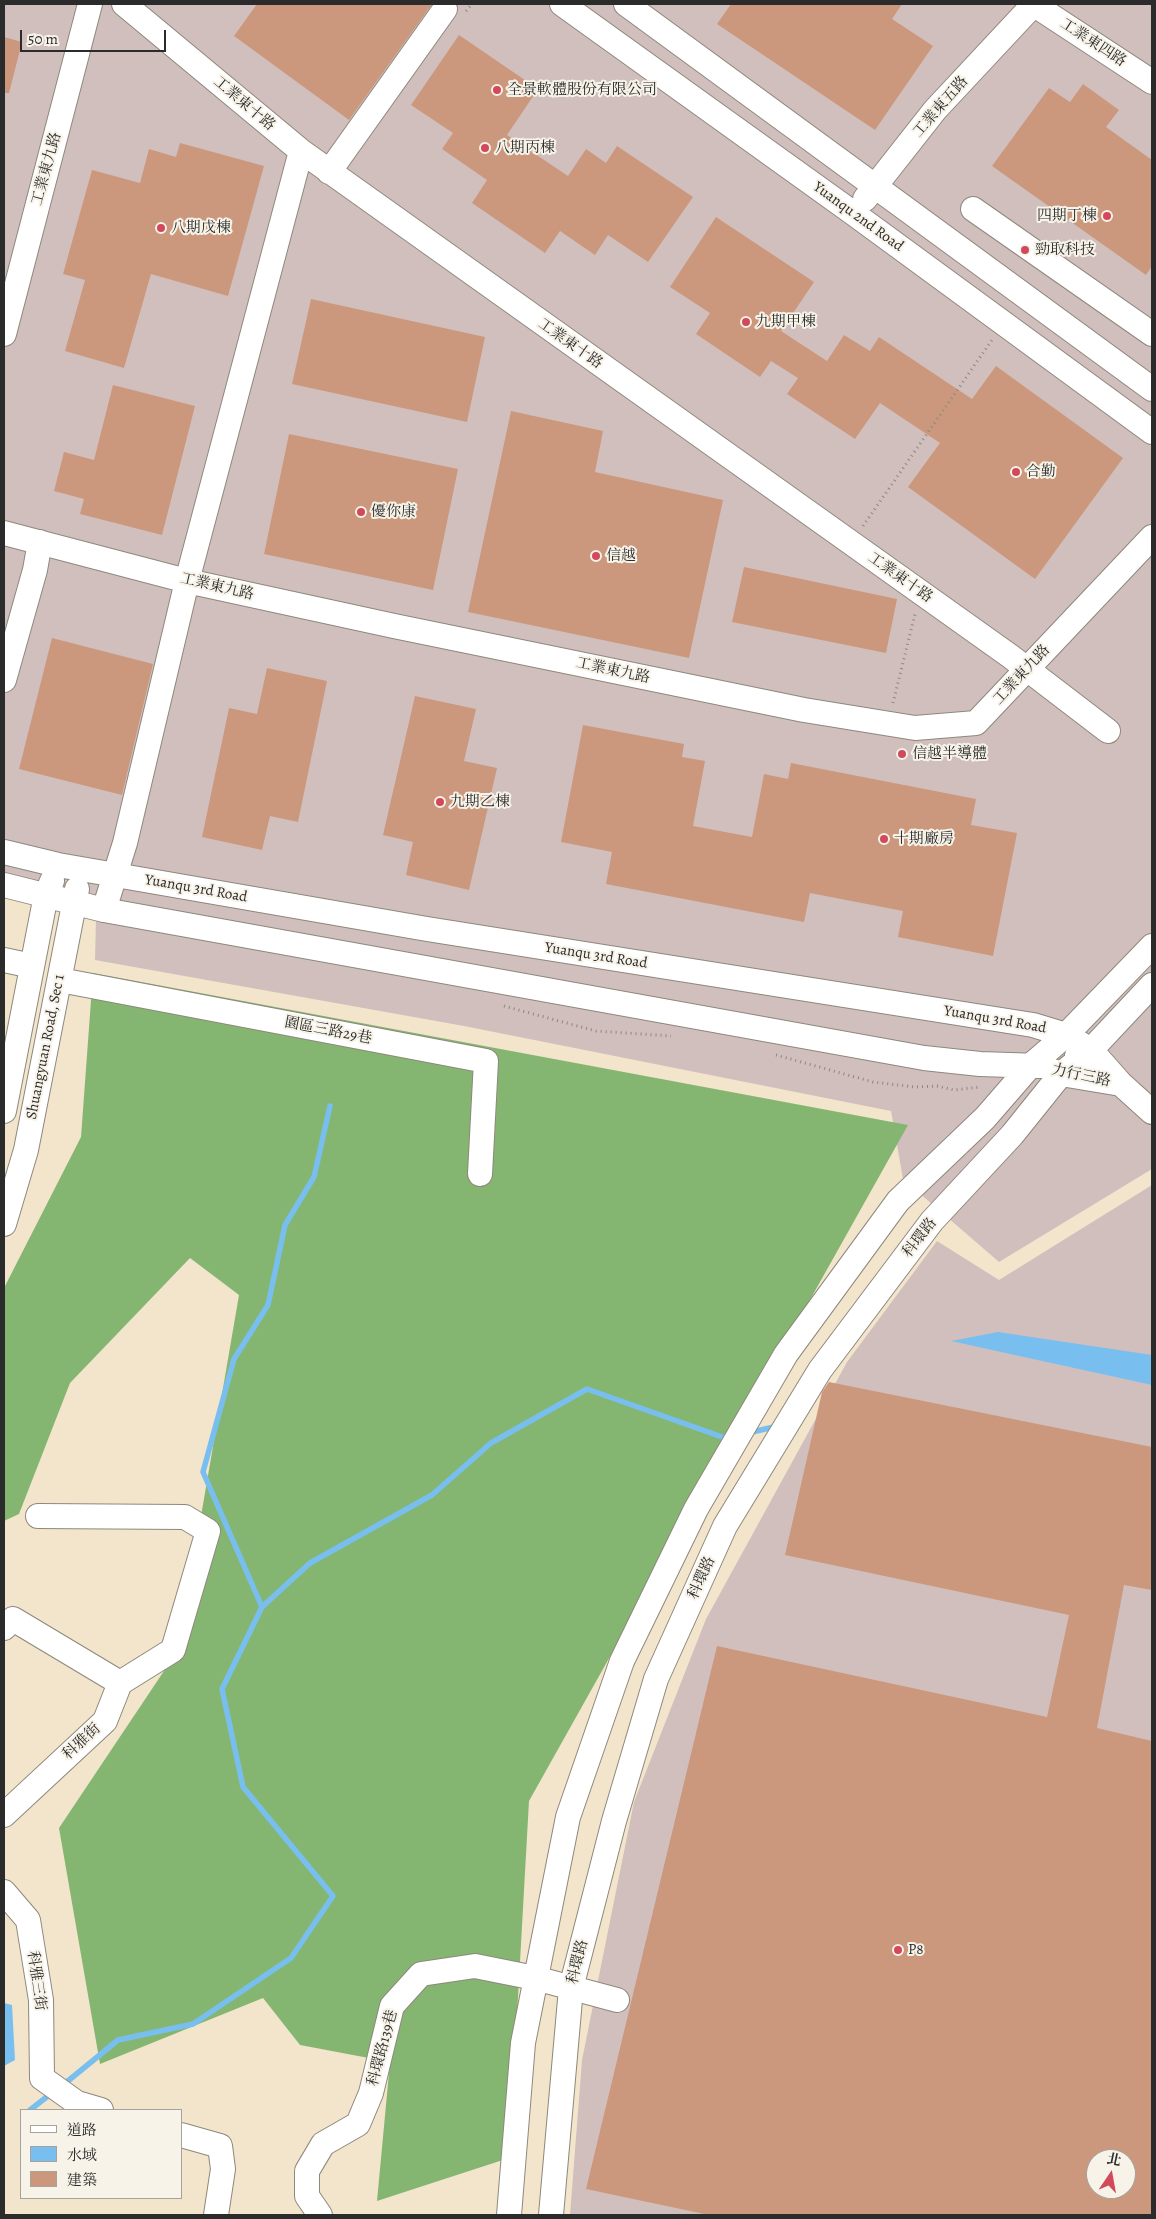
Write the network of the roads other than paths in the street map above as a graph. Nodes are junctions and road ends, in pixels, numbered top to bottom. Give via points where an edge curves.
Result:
1 (90, 4) edge
2 (124, 4) edge
3 (562, 4) edge
4 (626, 4) edge
5 (1033, 4) edge
6 (445, 9) dead end
7 (1152, 82) edge
8 (300, 151) junction
9 (329, 172) junction
10 (876, 187) junction
11 (973, 209) dead end
12 (853, 212) junction
13 (4, 334) edge
14 (1152, 334) edge
15 (1152, 389) edge
16 (1152, 432) edge
17 (4, 533) edge
18 (1152, 537) edge
19 (40, 542) junction
20 (187, 581) junction
21 (1028, 669) junction
22 (4, 680) edge
23 (1108, 731) dead end
24 (4, 852) edge
25 (58, 865) junction
26 (81, 869) junction
27 (116, 875) junction
28 (4, 884) edge
29 (46, 895) junction
30 (74, 902) junction
31 (104, 910) junction
32 (1152, 946) edge
33 (4, 960) edge
34 (32, 966) junction
35 (60, 980) junction
36 (1152, 984) edge
37 (1066, 1035) junction
38 (1091, 1050) junction
39 (980, 1064) junction
40 (1045, 1069) junction
41 (1121, 1084) junction
42 (5, 1096) edge
43 (37, 1096) junction
44 (991, 1111) junction
45 (1152, 1112) edge
46 (480, 1174) dead end
47 (4, 1224) edge
48 (38, 1516) dead end
49 (8, 1624) edge
50 (120, 1683) junction
51 (4, 1815) edge
52 (4, 1892) edge
53 (535, 1978) junction
54 (571, 1988) junction
55 (617, 2000) dead end
56 (98, 2109) edge
57 (182, 2135) edge
58 (216, 2215) edge
59 (320, 2215) edge
60 (509, 2215) edge
61 (551, 2215) edge

1 - 13 street, 工業東九路
2 - 8 street, 工業東十路
3 - 12 street, Yuanqu 2nd Road
4 - 10 street
5 - 7 street, 工業東四路
5 - 10 street, 工業東五路 via 935,110
6 - 9 street
8 - 9 street, 工業東十路
8 - 20 street
9 - 21 street, 工業東十路
10 - 12 street, 工業東五路
10 - 15 street
11 - 14 street
12 - 16 street, Yuanqu 2nd Road
17 - 19 street, 工業東九路
18 - 21 street, 工業東九路
19 - 20 street, 工業東九路
19 - 22 street
20 - 21 street, 工業東九路 via 804,710 915,728 976,724
20 - 27 street
21 - 23 street, 工業東十路
24 - 25 street, Yuanqu 3rd Road
25 - 26 street, Yuanqu 3rd Road
25 - 29 street, Shuangyuan Road, Sec 1
26 - 27 street, Yuanqu 3rd Road
26 - 30 street, Shuangyuan Road, Sec 1
27 - 31 street
27 - 37 street, Yuanqu 3rd Road via 436,931 1033,1025
28 - 29 street
29 - 30 street
29 - 34 street, Shuangyuan Road, Sec 1
30 - 31 street
30 - 35 street, Shuangyuan Road, Sec 1
31 - 39 street via 924,1058
32 - 37 street, Yuanqu 3rd Road
33 - 34 street
34 - 42 street, Shuangyuan Road, Sec 1
35 - 43 street, Shuangyuan Road, Sec 1
35 - 46 street, 園區三路29巷 via 486,1062
36 - 38 street
37 - 38 street, 力行三路
37 - 40 street, 科環路
38 - 40 street, 科環路
38 - 41 street, 力行三路
39 - 40 street
39 - 44 street, 科環路 via 992,1068 998,1077 998,1102
40 - 41 street, 力行三路
40 - 44 street, 科環路
40 - 54 street, 科環路 via 1012,1134 932,1220 820,1370 725,1526 656,1679 614,1821
41 - 45 street, 力行三路
42 - 43 street
43 - 47 street, Shuangyuan Road, Sec 1 via 26,1150
44 - 53 street, 科環路 via 898,1201 786,1354 696,1509 622,1661 568,1817
48 - 50 street via 185,1517 208,1530 172,1650
49 - 50 street
50 - 51 street, 科雅街 via 105,1721
52 - 56 street, 科雅三街 via 28,1920 41,2000 42,2078 78,2103
53 - 54 street, 科環路139巷
53 - 59 street, 科環路139巷 via 475,1966 422,1974 392,2006 371,2093 358,2124 323,2144 307,2171 307,2196
53 - 60 street, 科環路 via 523,2043
54 - 55 street, 科環路139巷
54 - 61 street, 科環路
57 - 58 street via 220,2146 223,2169

